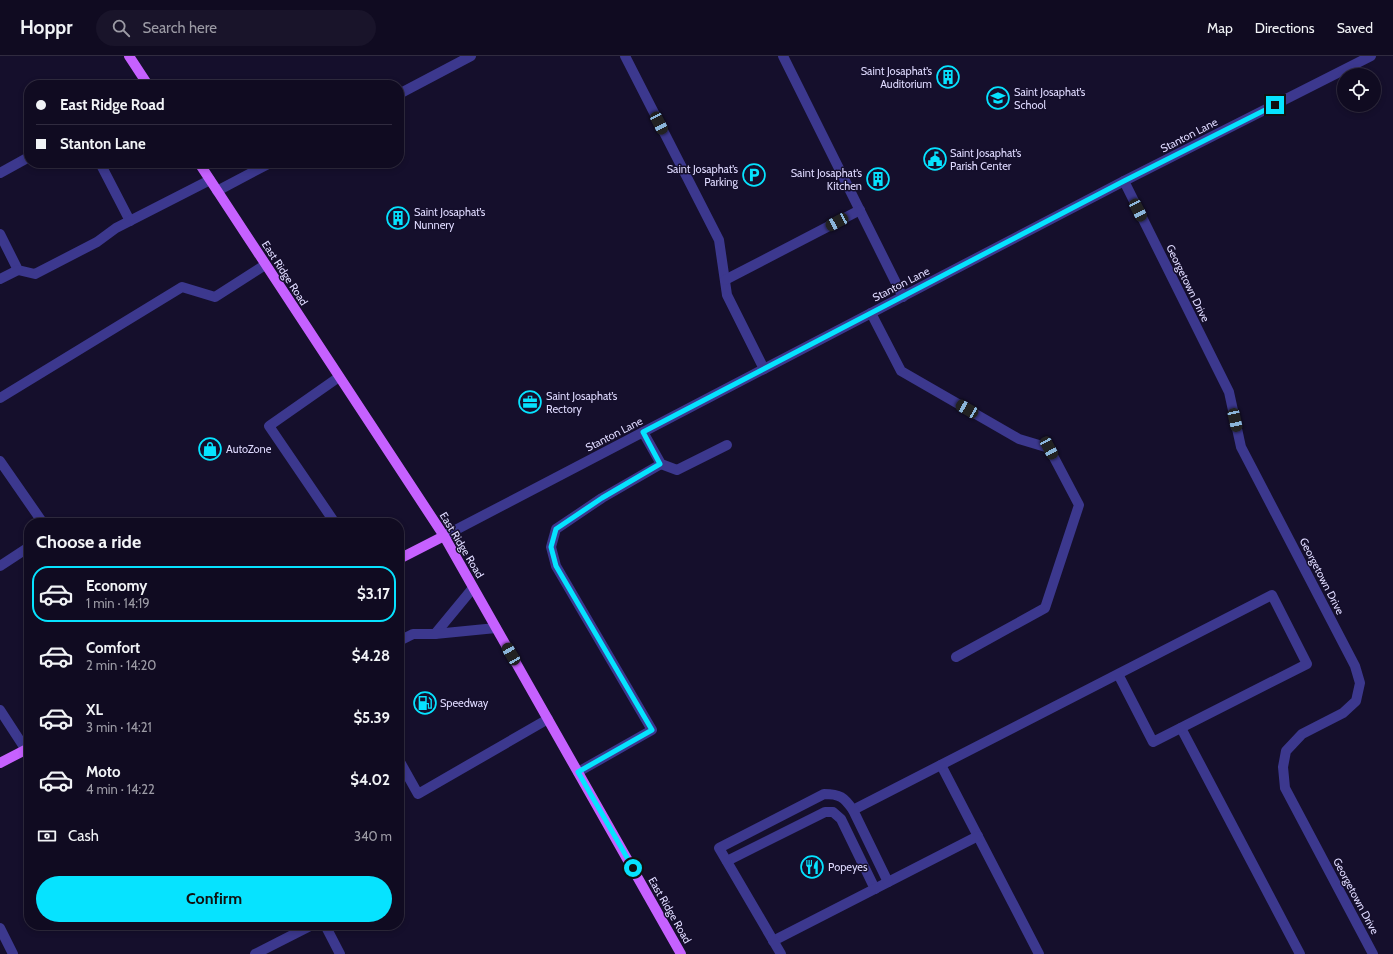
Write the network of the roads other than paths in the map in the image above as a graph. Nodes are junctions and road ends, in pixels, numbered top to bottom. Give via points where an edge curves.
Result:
1 (129, 56) edge
2 (471, 56) edge
3 (625, 56) edge
4 (783, 56) edge
5 (1371, 56) edge
6 (145, 80) edge
7 (404, 91) edge
8 (24, 160) edge
9 (103, 168) edge
10 (202, 168) edge
11 (261, 168) edge
12 (0, 173) edge
13 (210, 180) junction
14 (1124, 181) junction
15 (217, 191) junction
16 (860, 210) junction
17 (130, 221) junction
18 (0, 234) edge
19 (265, 265) junction
20 (18, 270) junction
21 (0, 279) edge
22 (725, 280) junction
23 (904, 297) junction
24 (871, 313) junction
25 (764, 369) junction
26 (339, 377) junction
27 (0, 398) edge
28 (643, 432) junction
29 (727, 445) dead end
30 (0, 461) edge
31 (660, 464) junction
32 (40, 518) edge
33 (332, 518) edge
34 (444, 536) junction
35 (24, 550) edge
36 (404, 556) edge
37 (0, 566) edge
38 (473, 588) junction
39 (496, 628) junction
40 (436, 634) junction
41 (404, 638) edge
42 (956, 657) dead end
43 (1118, 674) junction
44 (0, 710) edge
45 (548, 719) junction
46 (1181, 728) junction
47 (24, 745) edge
48 (24, 751) edge
49 (0, 763) edge
50 (941, 765) junction
51 (404, 769) edge
52 (578, 772) junction
53 (853, 810) junction
54 (978, 836) junction
55 (727, 861) junction
56 (888, 882) junction
57 (875, 889) junction
58 (0, 928) edge
59 (302, 930) edge
60 (328, 930) edge
61 (773, 941) junction
62 (14, 954) edge
63 (255, 954) edge
64 (340, 954) edge
65 (681, 954) edge
66 (781, 954) edge
67 (1039, 954) edge
68 (1300, 954) edge
69 (1373, 954) edge

1 - 6 main road
2 - 7 street
3 - 22 street via 719,240
4 - 16 street
5 - 14 street, Stanton Lane
8 - 12 street
9 - 17 street
10 - 13 main road, East Ridge Road
11 - 15 street
13 - 15 main road, East Ridge Road
13 - 17 street
14 - 23 street, Stanton Lane
14 - 69 street, Georgetown Drive via 1229,392 1241,447 1355,666 1360,683 1356,701 1343,713 1302,734 1286,751 1283,767 1285,788
15 - 19 main road, East Ridge Road
16 - 22 street
16 - 23 street
17 - 20 street via 97,242 35,274
18 - 20 street
19 - 26 main road, East Ridge Road
19 - 27 street via 215,298 182,287
20 - 21 street
22 - 25 street via 727,295
23 - 24 street, Stanton Lane
24 - 25 street, Stanton Lane
24 - 42 street via 901,371 1019,439 1049,448 1079,505 1045,608
25 - 28 street, Stanton Lane
26 - 33 street via 269,426
26 - 34 main road, East Ridge Road
28 - 31 street
28 - 34 street, Stanton Lane
29 - 31 street via 677,470
30 - 32 street
31 - 52 street via 556,529 551,547 556,566 652,730
34 - 36 main road
34 - 38 main road, East Ridge Road
35 - 37 street
38 - 39 main road, East Ridge Road
38 - 40 street
39 - 40 street
39 - 45 main road, East Ridge Road
40 - 41 street via 413,634
43 - 46 street via 1153,742
43 - 46 street via 1272,595 1306,664
43 - 50 street
44 - 47 street
45 - 51 street via 418,794
45 - 52 main road, East Ridge Road
46 - 68 street
48 - 49 main road
50 - 53 street
50 - 54 street
52 - 65 main road, East Ridge Road
53 - 55 street via 845,799 835,794 824,794 719,848
53 - 56 street
54 - 56 street
54 - 67 street
55 - 57 street via 825,812 833,812 841,819
55 - 61 street
56 - 57 street
57 - 61 street
58 - 62 street
59 - 63 street
60 - 64 street
61 - 66 street

